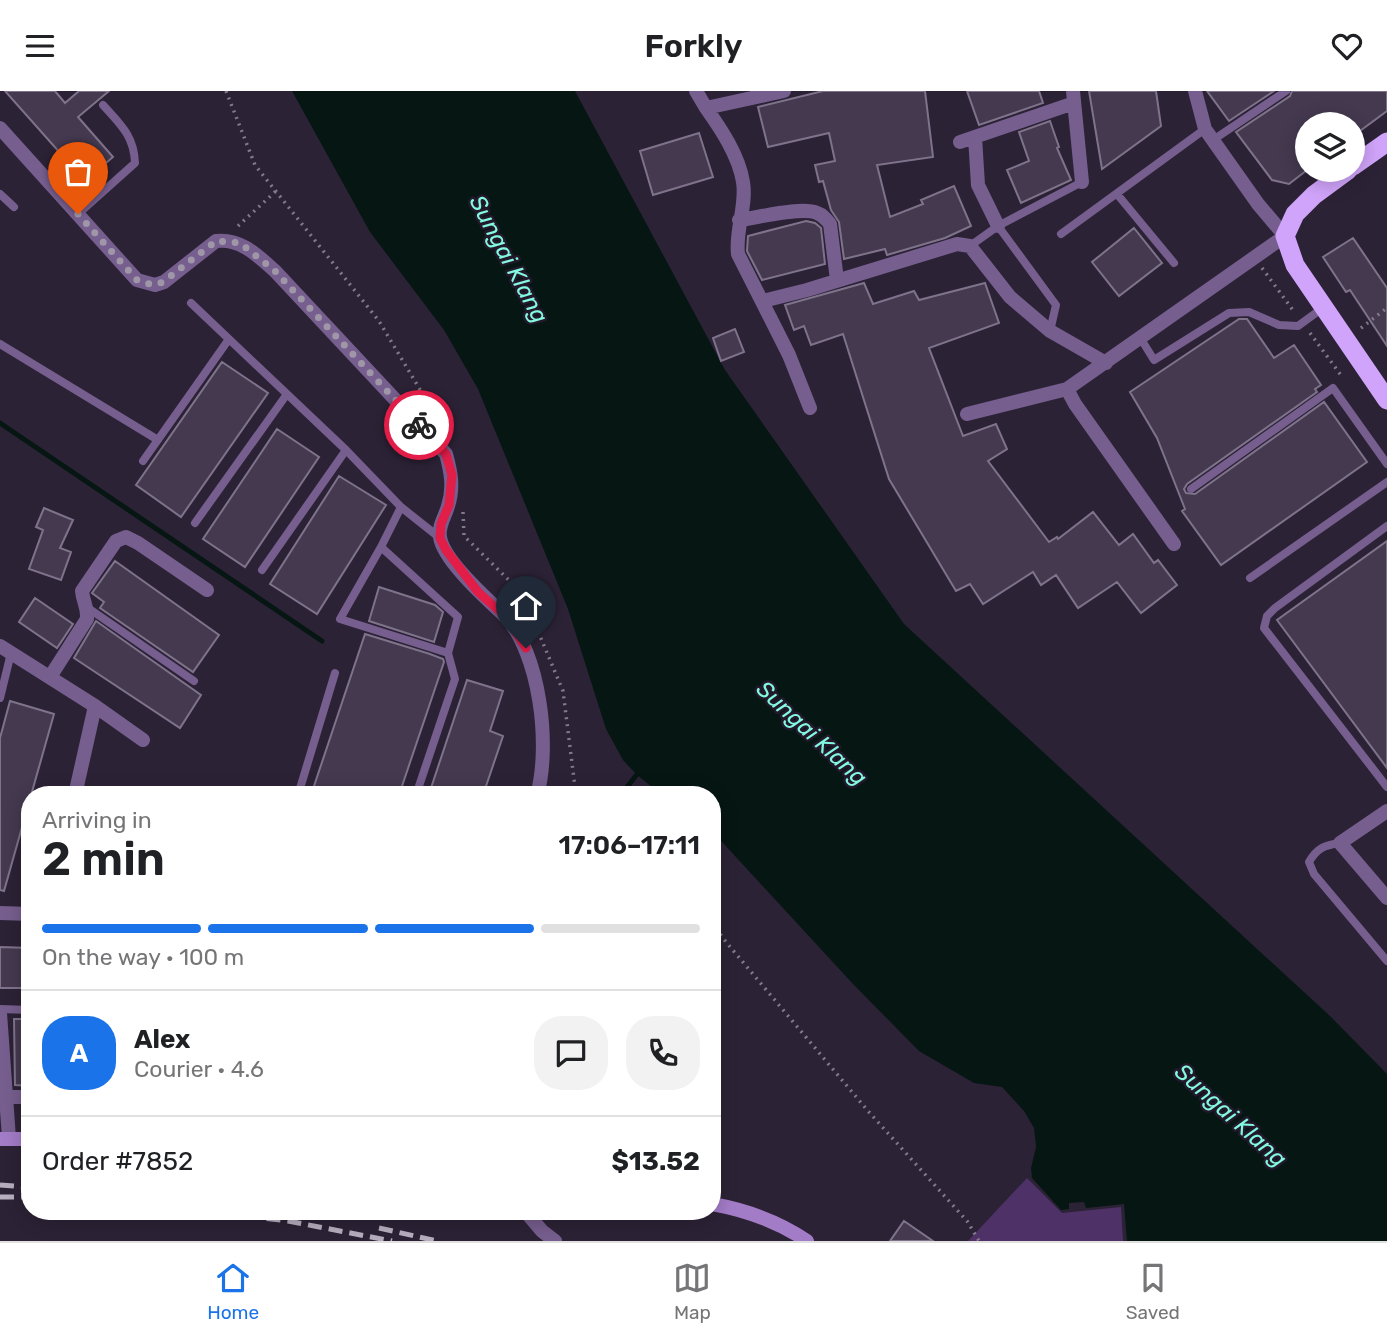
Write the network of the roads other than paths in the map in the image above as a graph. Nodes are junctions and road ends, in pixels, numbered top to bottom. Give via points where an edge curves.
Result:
1 (696, 91) edge
2 (784, 91) edge
3 (1195, 91) edge
4 (1286, 91) edge
5 (1074, 97) edge
6 (103, 105) dead end
7 (706, 108) junction
8 (0, 128) edge
9 (1209, 135) junction
10 (1387, 142) edge
11 (1365, 158) edge
12 (1082, 182) joint
13 (1332, 182) edge
14 (0, 194) edge
15 (1117, 194) junction
16 (14, 207) dead end
17 (78, 214) junction
18 (739, 220) junction
19 (998, 226) junction
20 (1061, 234) dead end
21 (1285, 236) junction
22 (970, 246) junction
23 (1174, 263) dead end
24 (837, 280) junction
25 (763, 301) junction
26 (191, 303) dead end
27 (1324, 307) junction
28 (1050, 331) junction
29 (229, 339) junction
30 (1141, 339) junction
31 (0, 344) edge
32 (1106, 363) junction
33 (1067, 389) junction
34 (287, 394) junction
35 (1387, 400) edge
36 (810, 408) dead end
37 (967, 414) dead end
38 (158, 440) junction
39 (346, 450) junction
40 (144, 461) dead end
41 (1387, 464) edge
42 (1387, 482) edge
43 (1191, 489) dead end
44 (401, 507) junction
45 (195, 523) dead end
46 (1387, 526) edge
47 (440, 538) junction
48 (1174, 544) dead end
49 (381, 547) junction
50 (262, 570) dead end
51 (1250, 578) dead end
52 (207, 590) dead end
53 (88, 608) junction
54 (6, 649) edge
55 (448, 653) junction
56 (335, 673) dead end
57 (50, 677) junction
58 (194, 681) dead end
59 (0, 698) edge
60 (95, 706) junction
61 (143, 740) dead end
62 (77, 786) edge
63 (301, 786) edge
64 (419, 786) edge
65 (538, 786) edge
66 (1387, 787) edge
67 (1387, 811) edge
68 (1340, 843) junction
69 (1387, 898) edge
70 (0, 913) edge
71 (21, 914) edge
72 (1387, 961) edge
73 (21, 1010) edge
74 (0, 1011) edge
75 (3, 1097) edge
76 (21, 1097) edge
77 (5, 1138) edge
78 (721, 1206) edge
79 (533, 1220) edge
80 (555, 1241) edge
81 (807, 1241) edge

1 - 7 street
2 - 7 street
3 - 9 street
4 - 9 lane
5 - 12 street
5 - 19 street via 968,139 978,185
6 - 17 lane via 125,130 134,147 135,163
7 - 18 street via 734,155 744,183
8 - 17 street
9 - 15 lane
9 - 21 street
10 - 11 highway
12 - 19 lane
13 - 21 highway via 1295,214
14 - 16 lane
15 - 20 lane
15 - 23 lane
17 - 47 street via 137,280 147,284 163,282 216,241 224,240 240,243 275,271 446,454 452,475
18 - 24 street via 803,211 825,217 830,224
18 - 25 street via 738,254
19 - 22 lane
19 - 28 lane via 1055,305
21 - 27 highway via 1295,265
21 - 30 street
22 - 24 street via 957,244
22 - 28 street via 1010,297
24 - 25 street
25 - 36 street
26 - 29 lane
27 - 30 lane via 1298,326 1279,325 1249,312 1229,313 1154,360
27 - 35 highway
28 - 32 street
29 - 34 lane
29 - 38 lane
30 - 32 street
31 - 38 lane
32 - 33 street
33 - 37 street
33 - 48 street
34 - 39 lane
34 - 45 lane
38 - 40 lane
39 - 44 lane
39 - 50 lane
41 - 43 lane via 1333,388
42 - 51 lane
44 - 47 lane
44 - 49 lane
46 - 66 lane via 1275,608 1264,628
47 - 65 street via 526,648 543,738
49 - 55 lane via 458,617
49 - 55 lane via 340,619
52 - 53 street via 126,537 116,541 82,591
53 - 57 street via 87,619
53 - 58 lane
54 - 57 street
54 - 59 lane
55 - 64 lane via 455,679
56 - 63 lane
57 - 60 street
60 - 61 street
60 - 62 street
67 - 68 street
68 - 69 street
68 - 72 lane via 1325,845 1308,862
70 - 71 street
73 - 74 lane
74 - 75 street
75 - 76 street
75 - 77 street
78 - 81 main road via 767,1219
79 - 80 street

